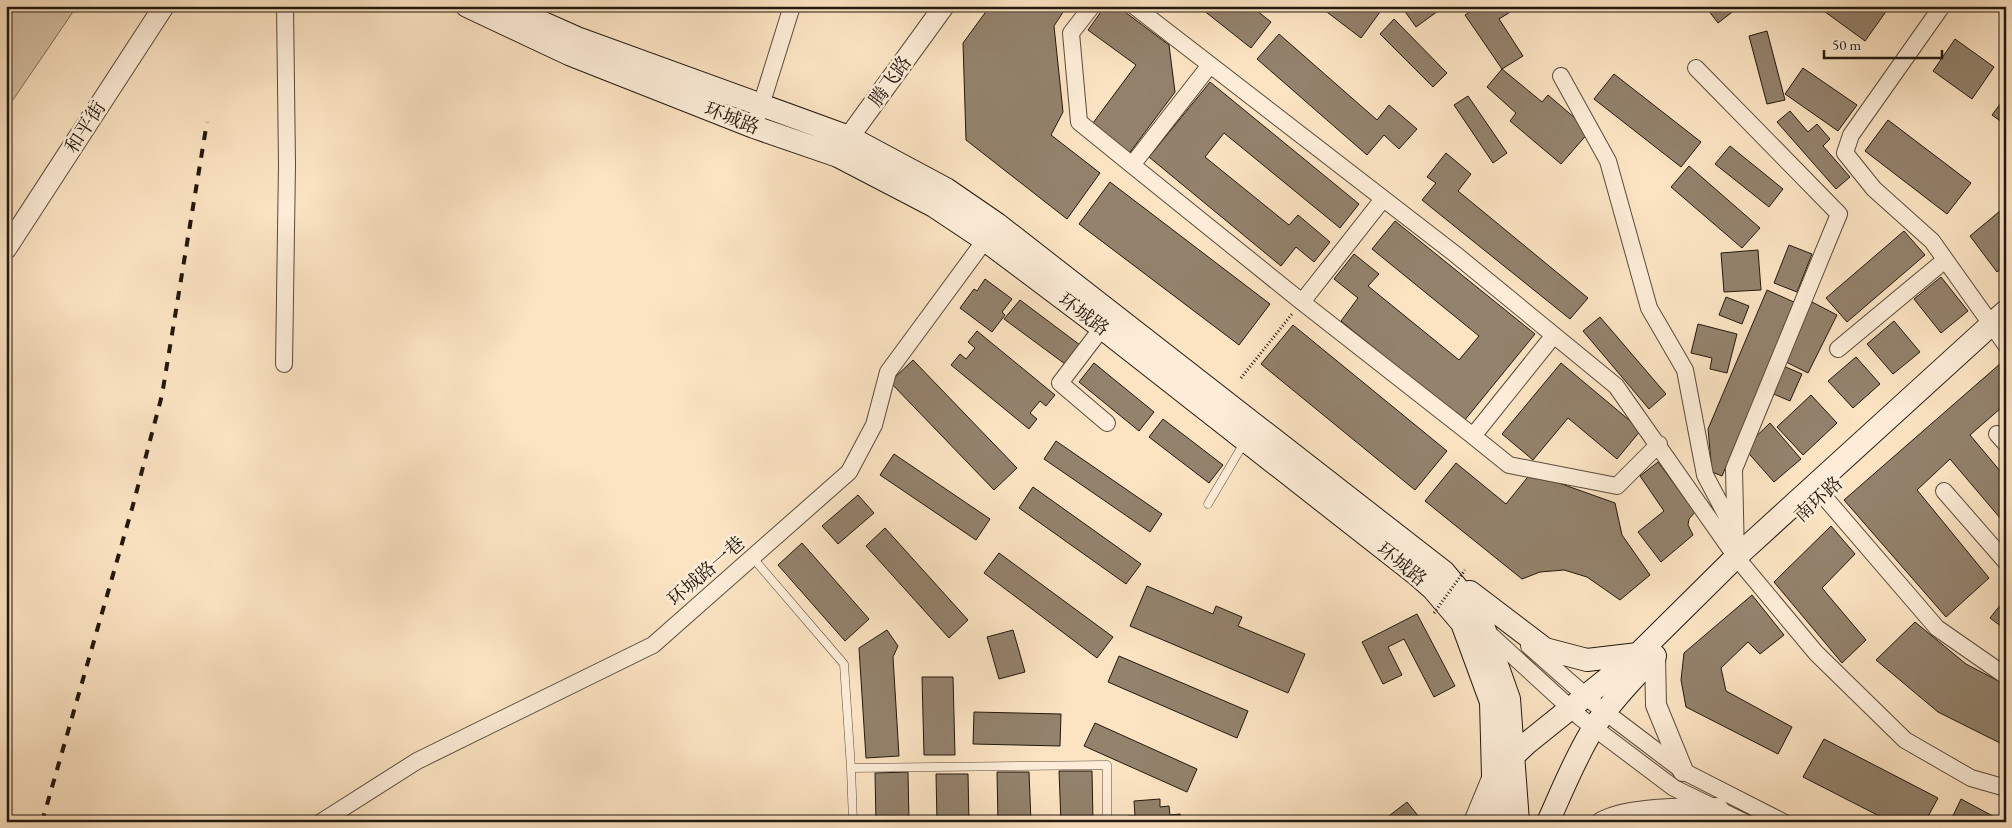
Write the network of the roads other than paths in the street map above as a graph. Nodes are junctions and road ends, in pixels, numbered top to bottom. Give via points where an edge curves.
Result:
1 (149, 6) edge
2 (164, 6) edge
3 (285, 6) edge
4 (467, 6) edge
5 (506, 6) edge
6 (792, 6) edge
7 (944, 6) edge
8 (1092, 6) edge
9 (1134, 6) edge
10 (1942, 6) edge
11 (1210, 65) junction
12 (1696, 68) dead end
13 (1561, 76) dead end
14 (762, 104) junction
15 (754, 127) junction
16 (849, 137) junction
17 (838, 156) junction
18 (1132, 165) junction
19 (1383, 199) junction
20 (6, 226) edge
21 (991, 232) junction
22 (6, 248) edge
23 (1945, 260) junction
24 (1302, 302) junction
25 (1102, 328) junction
26 (2001, 329) edge
27 (1554, 335) junction
28 (1838, 349) dead end
29 (284, 364) dead end
30 (1107, 423) dead end
31 (1472, 436) junction
32 (1246, 439) junction
33 (1659, 444) junction
34 (1818, 490) junction
35 (1944, 491) dead end
36 (1208, 504) dead end
37 (1736, 532) junction
38 (752, 557) junction
39 (1740, 562) junction
40 (2006, 562) edge
41 (1447, 577) junction
42 (1485, 630) junction
43 (1643, 662) junction
44 (2006, 676) edge
45 (1578, 702) junction
46 (1600, 720) junction
47 (1514, 756) junction
48 (851, 768) junction
49 (1683, 771) junction
50 (1493, 776) junction
51 (2006, 788) edge
52 (1718, 808) junction
53 (320, 822) edge
54 (853, 822) edge
55 (1107, 822) edge
56 (1474, 822) edge
57 (1497, 822) edge
58 (1518, 822) edge
59 (1548, 822) edge
60 (1602, 822) edge
61 (1744, 822) edge
62 (1783, 822) edge

1 - 20 street, 和平街
2 - 22 street, 和平街
3 - 29 street
4 - 15 main road, 环城路 via 569,54
5 - 14 main road, 环城路 via 577,38
6 - 14 street
7 - 16 street, 腾飞路
8 - 18 street via 1071,32 1079,122
9 - 11 street
10 - 23 street via 1850,134 1845,153 1874,189 1932,241
11 - 18 street
11 - 19 street
12 - 37 street via 1839,214 1734,468
13 - 37 street via 1608,161 1649,308 1685,370 1705,475
14 - 15 street
14 - 16 main road, 环城路
15 - 17 main road, 环城路
16 - 17 street, 腾飞路
16 - 21 main road, 环城路 via 946,188
17 - 21 main road, 环城路
18 - 24 street
19 - 24 street
19 - 27 street
21 - 25 main road, 环城路
21 - 38 street, 环城路一巷 via 888,372 874,425 850,472
21 - 41 main road, 环城路
23 - 26 street
23 - 28 street
24 - 31 street
25 - 30 street via 1060,383
25 - 32 main road, 环城路
26 - 34 main road, 南环路
27 - 31 street
27 - 33 street via 1616,386
31 - 33 street via 1509,465 1617,486
32 - 36 lane
32 - 41 main road, 环城路
33 - 39 street
34 - 39 main road, 南环路
34 - 44 street via 1937,628
35 - 40 street
37 - 39 street
38 - 48 lane via 844,664
38 - 53 street, 环城路一巷 via 653,645 417,761
39 - 43 main road, 南环路
39 - 51 street via 1816,653 1905,740 1971,778
41 - 42 main road, 环城路 via 1479,614
41 - 43 main road via 1544,649 1587,660
41 - 45 street
41 - 50 main road, 环城路 via 1490,702
42 - 45 street
42 - 47 main road, 环城路 via 1509,699
43 - 45 main road
43 - 46 main road
43 - 49 street via 1656,705
45 - 46 street
45 - 47 main road
46 - 49 street
46 - 52 street via 1674,788
46 - 59 main road via 1580,750
47 - 50 main road
47 - 58 main road, 环城路
48 - 54 lane
48 - 55 lane via 1107,766
49 - 62 street
50 - 56 street
50 - 57 main road, 环城路
52 - 60 street via 1670,809 1611,816
52 - 61 street

